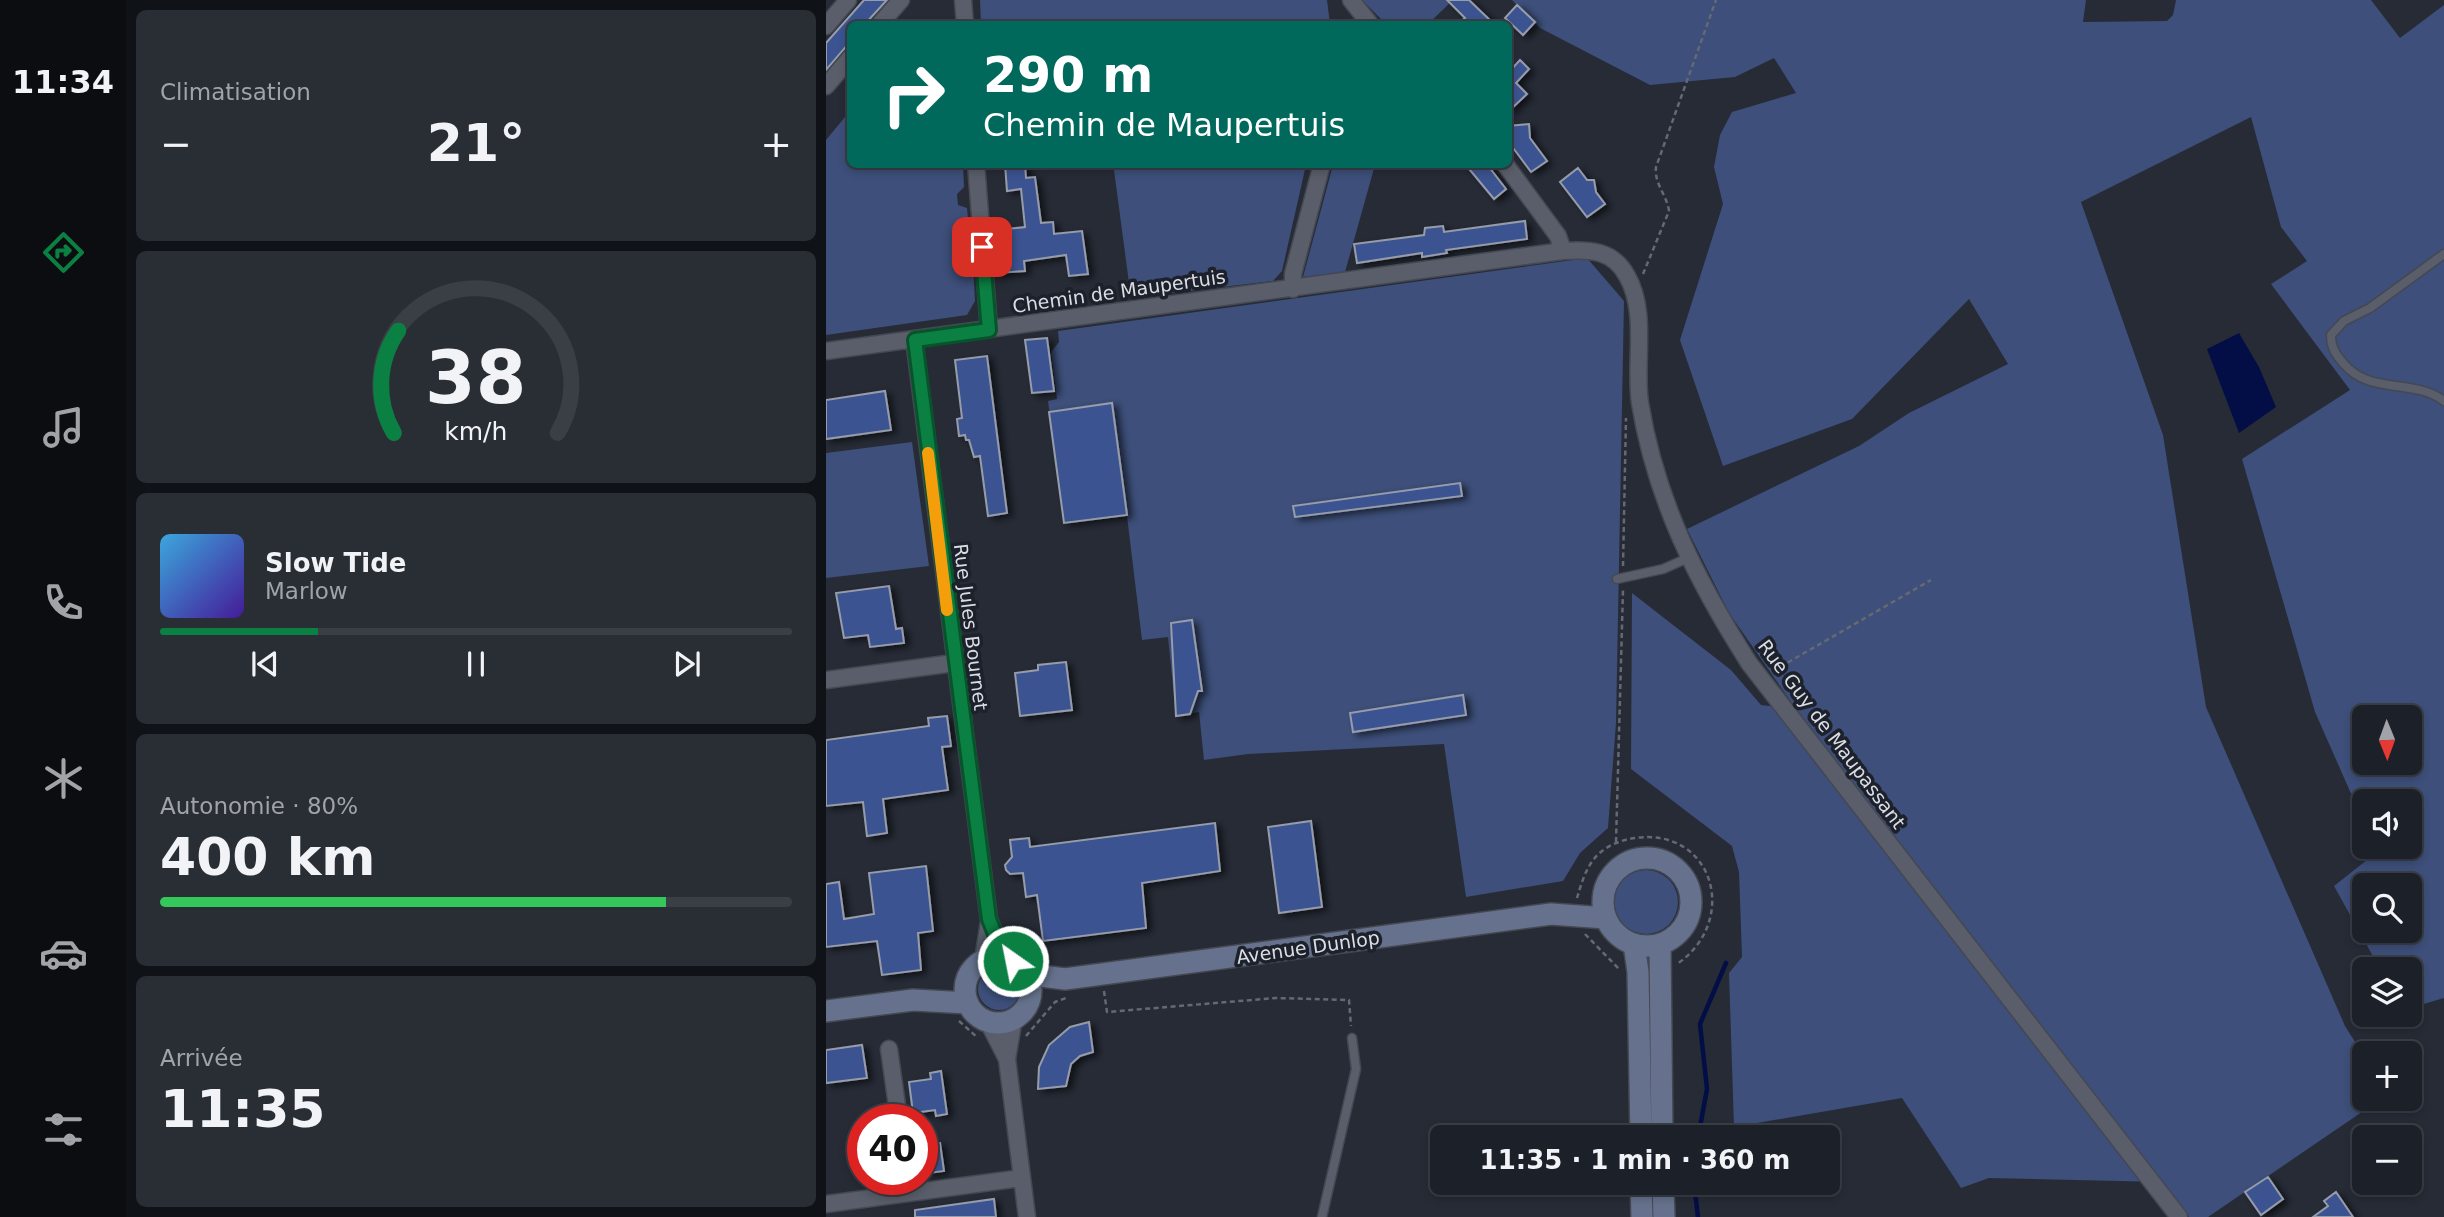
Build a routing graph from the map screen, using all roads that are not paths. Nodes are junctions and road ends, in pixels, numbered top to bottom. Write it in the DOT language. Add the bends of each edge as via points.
graph roads {
  1 [pos="848,0"];
  2 [pos="901,0"];
  3 [pos="963,0"];
  4 [pos="1351,0"];
  5 [pos="883,21"];
  6 [pos="965,21"];
  7 [pos="1364,21"];
  8 [pos="826,26"];
  9 [pos="847,62"];
  10 [pos="826,86"];
  11 [pos="976,168"];
  12 [pos="1321,168"];
  13 [pos="1507,168"];
  14 [pos="1563,251"];
  15 [pos="2444,254"];
  16 [pos="1293,289"];
  17 [pos="989,330"];
  18 [pos="915,340"];
  19 [pos="826,351"];
  20 [pos="2444,401"];
  21 [pos="1688,558"];
  22 [pos="1617,579"];
  23 [pos="954,663"];
  24 [pos="826,680"];
  25 [pos="1604,892"];
  26 [pos="1576,910"];
  27 [pos="1606,918"];
  28 [pos="1634,944"];
  29 [pos="1660,944"];
  30 [pos="994,959"];
  31 [pos="1026,974"];
  32 [pos="1071,988"];
  33 [pos="1029,999"];
  34 [pos="962,1000"];
  35 [pos="826,1011"];
  36 [pos="1014,1018"];
  37 [pos="987,1020"];
  38 [pos="1352,1038"];
  39 [pos="1004,1041"];
  40 [pos="889,1049"];
  41 [pos="897,1104"];
  42 [pos="1640,1125"];
  43 [pos="1662,1125"];
  44 [pos="1022,1178"];
  45 [pos="938,1184"];
  46 [pos="867,1195"];
  47 [pos="1641,1195"];
  48 [pos="1663,1195"];
  49 [pos="826,1204"];
  50 [pos="1027,1217"];
  51 [pos="1322,1217"];
  52 [pos="1642,1217"];
  53 [pos="1664,1217"];
  54 [pos="2179,1217"];
  1 -- 8 [label="street"];
  2 -- 5 [label="street"];
  3 -- 6 [label="street"];
  4 -- 7 [label="street"];
  9 -- 10 [label="street"];
  11 -- 17 [label="street"];
  12 -- 16 [label="street"];
  13 -- 14 [label="street" via="1558,236"];
  14 -- 16 [label="street, Chemin de Maupertuis"];
  14 -- 21 [label="street, Rue Guy de Maupassant" via="1602,252 1628,277 1634,294 1640,401 1650,450"];
  15 -- 20 [label="lane" via="2370,309 2344,321 2331,343 2335,354 2365,381 2423,391"];
  16 -- 17 [label="street, Chemin de Maupertuis"];
  17 -- 18 [label="street, Chemin de Maupertuis"];
  18 -- 19 [label="street, Chemin de Maupertuis"];
  18 -- 23 [label="street, Rue Jules Bournet"];
  21 -- 22 [label="lane"];
  21 -- 54 [label="street, Rue Guy de Maupassant" via="1705,594 1760,678"];
  23 -- 24 [label="street"];
  23 -- 30 [label="street, Rue Jules Bournet"];
  25 -- 26 [label="street, Avenue Dunlop"];
  25 -- 27 [label="street"];
  25 -- 29 [label="street" via="1620,867 1634,860 1656,859 1676,869 1686,881 1690,911 1674,936"];
  26 -- 27 [label="street, Avenue Dunlop"];
  26 -- 32 [label="street, Avenue Dunlop" via="1102,974"];
  27 -- 28 [label="street" via="1612,929"];
  28 -- 29 [label="street"];
  28 -- 42 [label="street" via="1630,972"];
  29 -- 43 [label="street"];
  30 -- 31 [label="street" via="1021,966"];
  30 -- 34 [label="street" via="975,965"];
  31 -- 32 [label="street, Avenue Dunlop"];
  31 -- 33 [label="street"];
  32 -- 33 [label="street, Avenue Dunlop"];
  33 -- 36 [label="street"];
  34 -- 35 [label="street" via="913,1000"];
  34 -- 37 [label="street"];
  36 -- 37 [label="street"];
  36 -- 39 [label="street"];
  37 -- 39 [label="street"];
  38 -- 51 [label="lane" via="1356,1069"];
  39 -- 44 [label="street"];
  40 -- 41 [label="street"];
  44 -- 45 [label="street"];
  44 -- 50 [label="street"];
  46 -- 49 [label="street"];
  47 -- 52 [label="street"];
  48 -- 53 [label="street"];
}
